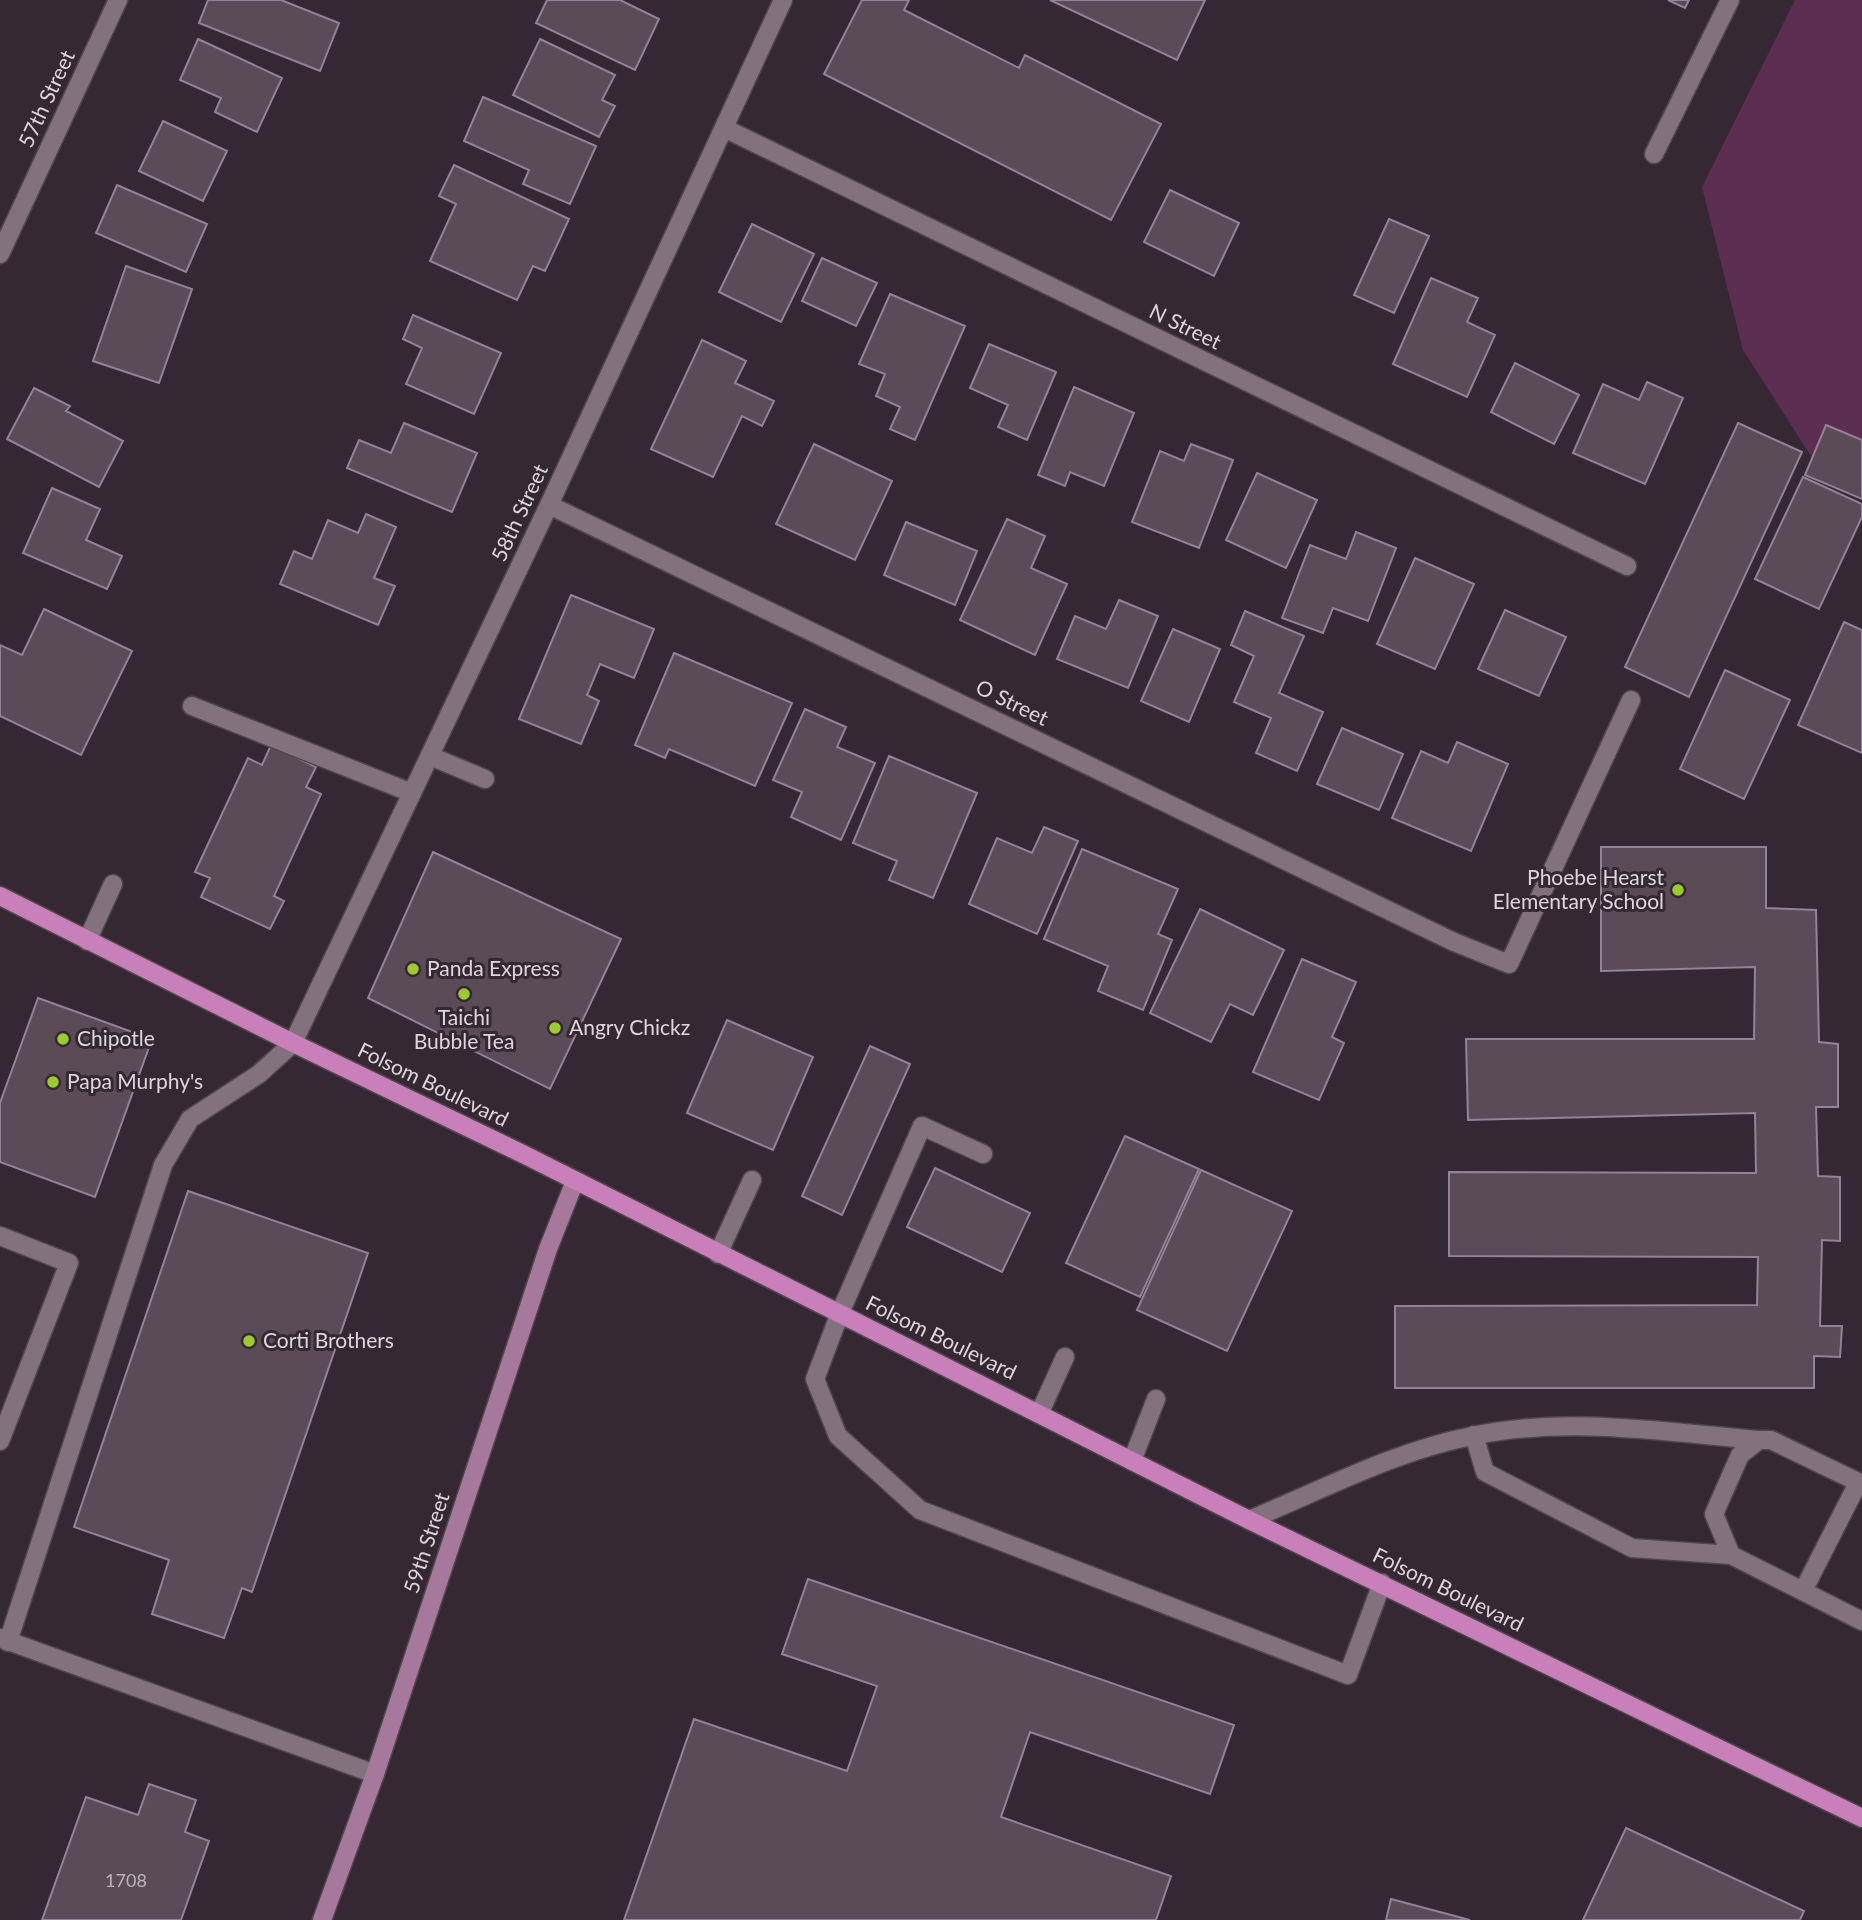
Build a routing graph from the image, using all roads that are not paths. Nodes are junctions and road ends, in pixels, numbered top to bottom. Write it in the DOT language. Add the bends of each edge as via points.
graph roads {
  1 [pos="118,0"];
  2 [pos="783,0"];
  3 [pos="1730,0"];
  4 [pos="724,128"];
  5 [pos="1654,154"];
  6 [pos="0,254"];
  7 [pos="550,505"];
  8 [pos="1627,566"];
  9 [pos="1631,700"];
  10 [pos="192,706"];
  11 [pos="430,757"];
  12 [pos="485,779"];
  13 [pos="412,793"];
  14 [pos="113,884"];
  15 [pos="0,896"];
  16 [pos="87,941"];
  17 [pos="293,1043"];
  18 [pos="983,1154"];
  19 [pos="752,1180"];
  20 [pos="575,1181"];
  21 [pos="0,1236"];
  22 [pos="718,1254"];
  23 [pos="840,1313"];
  24 [pos="1065,1357"];
  25 [pos="1156,1399"];
  26 [pos="1040,1412"];
  27 [pos="1474,1435"];
  28 [pos="1759,1440"];
  29 [pos="0,1441"];
  30 [pos="1132,1461"];
  31 [pos="1860,1483"];
  32 [pos="1249,1520"];
  33 [pos="1731,1555"];
  34 [pos="1382,1583"];
  35 [pos="1803,1591"];
  36 [pos="1862,1621"];
  37 [pos="4,1640"];
  38 [pos="375,1774"];
  39 [pos="1862,1818"];
  40 [pos="322,1920"];
  1 -- 6 [label="street, 57th Street"];
  2 -- 4 [label="street, 58th Street"];
  3 -- 5 [label="street"];
  4 -- 7 [label="street, 58th Street"];
  4 -- 8 [label="street, N Street"];
  7 -- 9 [label="street, O Street" via="1454,942 1509,964"];
  7 -- 11 [label="street, 58th Street"];
  10 -- 13 [label="street"];
  11 -- 12 [label="street"];
  11 -- 13 [label="street, 58th Street"];
  13 -- 17 [label="street, 58th Street"];
  14 -- 16 [label="street"];
  15 -- 16 [label="main road, Folsom Boulevard"];
  16 -- 17 [label="main road, Folsom Boulevard"];
  17 -- 20 [label="main road, Folsom Boulevard"];
  17 -- 37 [label="street" via="259,1074 190,1119 163,1165"];
  18 -- 23 [label="street" via="922,1126"];
  19 -- 22 [label="street"];
  20 -- 22 [label="main road, Folsom Boulevard"];
  20 -- 38 [label="street, 59th Street" via="548,1249"];
  21 -- 29 [label="street" via="69,1263"];
  22 -- 23 [label="main road, Folsom Boulevard"];
  23 -- 26 [label="main road, Folsom Boulevard"];
  23 -- 34 [label="street" via="816,1379 838,1436 920,1510 1348,1675"];
  24 -- 26 [label="street"];
  25 -- 30 [label="street"];
  26 -- 30 [label="main road, Folsom Boulevard"];
  27 -- 28 [label="street" via="1553,1426 1617,1427"];
  27 -- 32 [label="street" via="1422,1449"];
  27 -- 33 [label="street" via="1485,1472 1632,1548"];
  28 -- 31 [label="street" via="1771,1440"];
  28 -- 33 [label="street" via="1740,1455 1714,1514"];
  30 -- 32 [label="main road, Folsom Boulevard"];
  31 -- 35 [label="street"];
  32 -- 34 [label="main road, Folsom Boulevard"];
  33 -- 35 [label="street"];
  34 -- 39 [label="main road, Folsom Boulevard"];
  35 -- 36 [label="street"];
  37 -- 38 [label="street"];
  38 -- 40 [label="street, 59th Street"];
}
